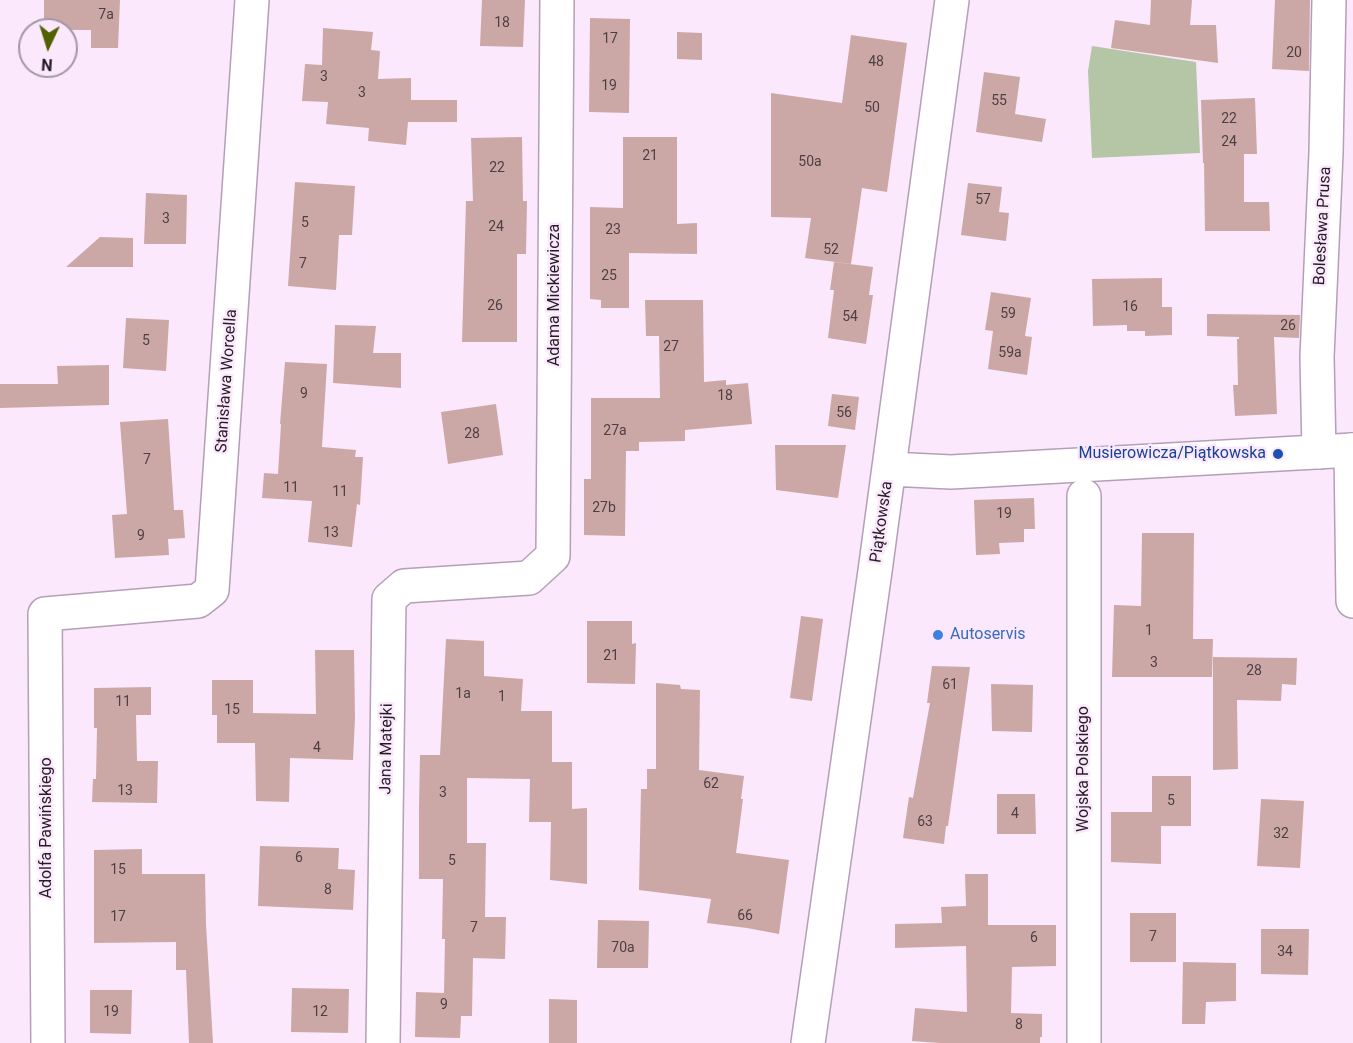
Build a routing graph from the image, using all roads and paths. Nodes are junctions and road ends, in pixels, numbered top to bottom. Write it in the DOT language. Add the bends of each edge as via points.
graph roads {
  1 [pos="252,0"];
  2 [pos="557,0"];
  3 [pos="952,0"];
  4 [pos="1329,0"];
  5 [pos="1352,450"];
  6 [pos="1319,452"];
  7 [pos="889,469"];
  8 [pos="1084,496"];
  9 [pos="529,578"];
  10 [pos="1353,600"];
  11 [pos="45,614"];
  12 [pos="48,1043"];
  13 [pos="383,1043"];
  14 [pos="808,1043"];
  15 [pos="1084,1043"];
  1 -- 11 [label="street, Stanisława Worcella" via="212,590 198,601"];
  2 -- 9 [label="street, Adama Mickiewicza" via="553,556"];
  3 -- 7 [label="street, Piątkowska"];
  4 -- 6 [label="street, Bolesława Prusa" via="1317,357"];
  5 -- 6 [label="street"];
  5 -- 10 [label="street"];
  6 -- 7 [label="street" via="951,472"];
  7 -- 14 [label="street, Piątkowska"];
  8 -- 15 [label="street, Wojska Polskiego"];
  9 -- 13 [label="street, Jana Matejki" via="404,586 389,599"];
  11 -- 12 [label="street, Adolfa Pawińskiego"];
}
